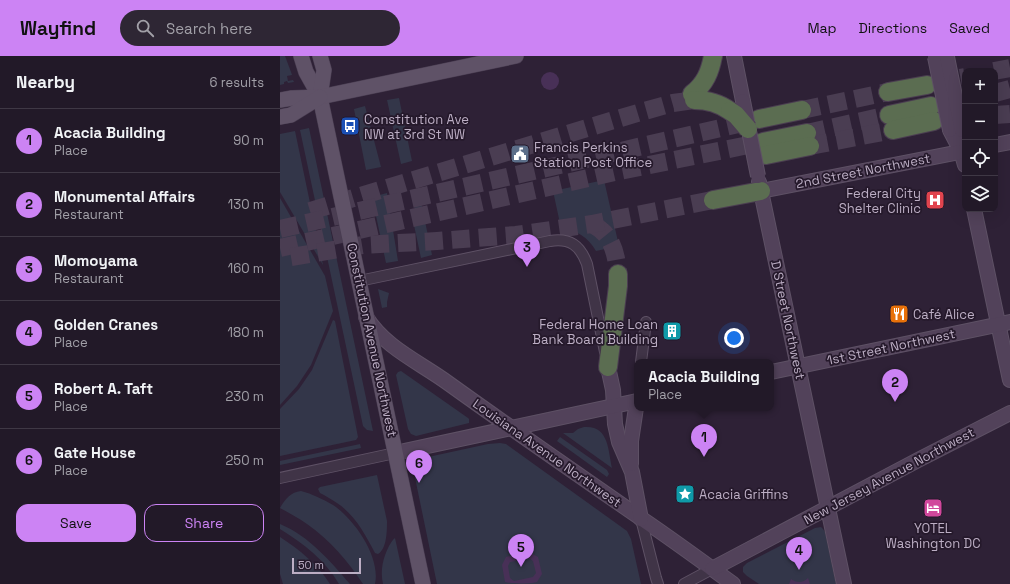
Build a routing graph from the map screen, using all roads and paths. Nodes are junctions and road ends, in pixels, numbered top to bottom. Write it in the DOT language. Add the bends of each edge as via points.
graph roads {
  1 [pos="301,56"];
  2 [pos="320,56"];
  3 [pos="516,56"];
  4 [pos="713,56"];
  5 [pos="734,56"];
  6 [pos="941,56"];
  7 [pos="927,85"];
  8 [pos="888,92"];
  9 [pos="320,97"];
  10 [pos="280,100"];
  11 [pos="737,106"];
  12 [pos="802,110"];
  13 [pos="932,114"];
  14 [pos="280,117"];
  15 [pos="891,122"];
  16 [pos="754,124"];
  17 [pos="808,139"];
  18 [pos="1010,142"];
  19 [pos="998,144"];
  20 [pos="765,148"];
  21 [pos="962,150"];
  22 [pos="962,156"];
  23 [pos="759,184"];
  24 [pos="713,200"];
  25 [pos="975,212"];
  26 [pos="618,274"];
  27 [pos="359,281"];
  28 [pos="366,317"];
  29 [pos="646,322"];
  30 [pos="1004,323"];
  31 [pos="641,359"];
  32 [pos="798,366"];
  33 [pos="608,367"];
  34 [pos="774,371"];
  35 [pos="1010,380"];
  36 [pos="634,402"];
  37 [pos="614,406"];
  38 [pos="636,411"];
  39 [pos="1010,413"];
  40 [pos="511,428"];
  41 [pos="395,453"];
  42 [pos="632,472"];
  43 [pos="280,478"];
  44 [pos="828,508"];
  45 [pos="641,518"];
  46 [pos="712,569"];
  47 [pos="423,584"];
  48 [pos="658,584"];
  49 [pos="684,584"];
  50 [pos="733,584"];
  51 [pos="844,584"];
  1 -- 9 [label="main road, Constitution Avenue Northwest" via="306,72"];
  2 -- 9 [label="main road, Constitution Avenue Northwest" via="324,70"];
  3 -- 9 [label="main road"];
  4 -- 11 [label="highway" via="710,70 693,97 724,107"];
  5 -- 11 [label="street"];
  6 -- 21 [label="street, bridge"];
  7 -- 8 [label="highway"];
  9 -- 10 [label="main road"];
  9 -- 14 [label="main road" via="291,115"];
  9 -- 27 [label="main road, Constitution Avenue Northwest"];
  11 -- 16 [label="highway, bridge" via="742,121"];
  12 -- 16 [label="highway"];
  13 -- 15 [label="highway"];
  16 -- 23 [label="street, D Street Northwest, bridge"];
  17 -- 20 [label="highway"];
  18 -- 19 [label="street"];
  22 -- 23 [label="street, 2nd Street Northwest"];
  23 -- 24 [label="highway"];
  23 -- 32 [label="street, D Street Northwest"];
  25 -- 30 [label="street"];
  26 -- 33 [label="highway"];
  27 -- 28 [label="main road, Constitution Avenue Northwest"];
  27 -- 33 [label="street" via="550,241 568,241 577,246 587,264"];
  28 -- 40 [label="street, Louisiana Avenue Northwest" via="386,340"];
  28 -- 41 [label="main road, Constitution Avenue Northwest"];
  29 -- 31 [label="street"];
  30 -- 32 [label="street, 1st Street Northwest"];
  30 -- 35 [label="street"];
  32 -- 34 [label="street, 1st Street Northwest"];
  32 -- 44 [label="street, D Street Northwest"];
  33 -- 37 [label="street"];
  36 -- 37 [label="street"];
  37 -- 40 [label="street"];
  37 -- 42 [label="street" via="619,442"];
  38 -- 42 [label="street" via="631,441"];
  39 -- 44 [label="street, New Jersey Avenue Northwest"];
  40 -- 41 [label="street"];
  40 -- 45 [label="street, Louisiana Avenue Northwest"];
  41 -- 43 [label="street"];
  41 -- 47 [label="main road, Constitution Avenue Northwest"];
  42 -- 45 [label="street"];
  44 -- 46 [label="street, New Jersey Avenue Northwest"];
  44 -- 51 [label="street, D Street Northwest"];
  45 -- 46 [label="street, Louisiana Avenue Northwest"];
  45 -- 48 [label="street"];
  46 -- 49 [label="street, New Jersey Avenue Northwest"];
  46 -- 50 [label="street, Louisiana Avenue Northwest"];
}
